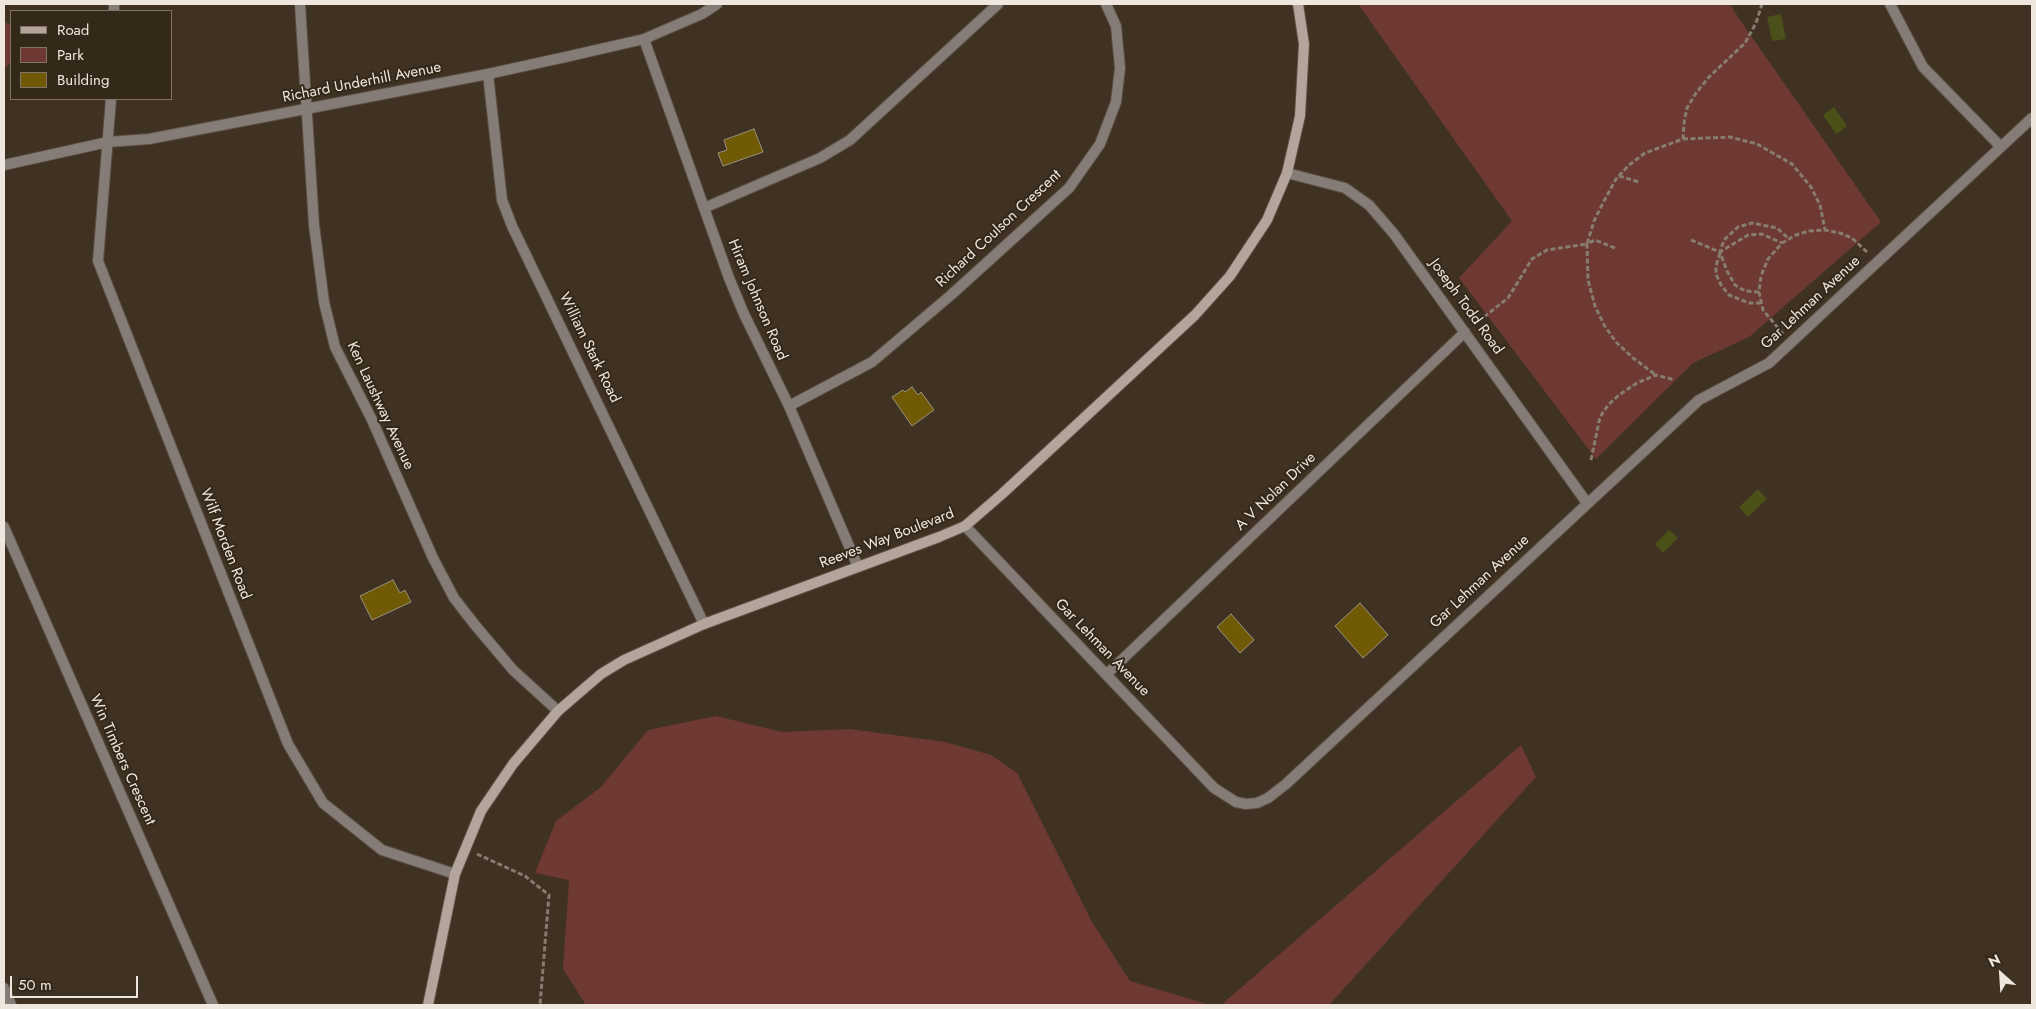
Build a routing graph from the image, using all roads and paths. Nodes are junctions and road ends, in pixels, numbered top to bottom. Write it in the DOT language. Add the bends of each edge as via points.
graph roads {
  1 [pos="300,4"];
  2 [pos="717,4"];
  3 [pos="998,4"];
  4 [pos="1106,4"];
  5 [pos="1298,4"];
  6 [pos="1762,4"];
  7 [pos="1890,4"];
  8 [pos="644,39"];
  9 [pos="488,74"];
  10 [pos="111,100"];
  11 [pos="307,109"];
  12 [pos="2032,118"];
  13 [pos="1683,140"];
  14 [pos="108,142"];
  15 [pos="2001,146"];
  16 [pos="4,165"];
  17 [pos="1287,172"];
  18 [pos="1619,176"];
  19 [pos="1639,182"];
  20 [pos="704,208"];
  21 [pos="1825,230"];
  22 [pos="1789,239"];
  23 [pos="1691,240"];
  24 [pos="1782,243"];
  25 [pos="1587,244"];
  26 [pos="1615,248"];
  27 [pos="1720,252"];
  28 [pos="1878,262"];
  29 [pos="1759,292"];
  30 [pos="1762,303"];
  31 [pos="1484,317"];
  32 [pos="1465,332"];
  33 [pos="1792,342"];
  34 [pos="1656,375"];
  35 [pos="1676,380"];
  36 [pos="789,406"];
  37 [pos="1591,460"];
  38 [pos="1587,503"];
  39 [pos="965,526"];
  40 [pos="4,527"];
  41 [pos="858,568"];
  42 [pos="704,624"];
  43 [pos="1107,674"];
  44 [pos="558,711"];
  45 [pos="466,849"];
  46 [pos="455,874"];
  47 [pos="4,988"];
  48 [pos="542,999"];
  49 [pos="11,1005"];
  50 [pos="213,1005"];
  51 [pos="428,1005"];
  52 [pos="540,1005"];
  53 [pos="544,1005"];
  1 -- 11 [label="street, Ken Laushway Avenue"];
  2 -- 8 [label="street, Richard Underhill Avenue" via="702,14"];
  3 -- 20 [label="street" via="850,140 820,158"];
  4 -- 36 [label="street, Richard Coulson Crescent" via="1116,26 1120,68 1116,102 1100,144 1069,188 951,296 872,362"];
  5 -- 17 [label="street, Reeves Way Boulevard" via="1304,44 1300,116"];
  6 -- 13 [label="path" via="1745,43 1696,93 1688,108"];
  7 -- 15 [label="street" via="1923,67"];
  8 -- 9 [label="street, Richard Underhill Avenue"];
  8 -- 20 [label="street, Hiram Johnson Road"];
  9 -- 11 [label="street, Richard Underhill Avenue"];
  9 -- 42 [label="street, William Stark Road" via="502,200 512,226"];
  10 -- 14 [label="street, Wilf Morden Road"];
  11 -- 14 [label="street, Richard Underhill Avenue" via="149,139"];
  11 -- 44 [label="street, Ken Laushway Avenue" via="314,225 324,302 335,347 454,598 512,670"];
  12 -- 15 [label="street, Gar Lehman Avenue"];
  13 -- 18 [label="path" via="1645,153"];
  13 -- 21 [label="path" via="1730,137 1757,144 1792,164 1811,186 1820,205"];
  14 -- 16 [label="street, Richard Underhill Avenue"];
  14 -- 46 [label="street, Wilf Morden Road" via="98,261 288,744 324,803 382,850"];
  15 -- 28 [label="street, Gar Lehman Avenue"];
  17 -- 32 [label="street, Joseph Todd Road" via="1345,188 1369,205"];
  17 -- 39 [label="street, Reeves Way Boulevard" via="1262,228 1230,276 1195,315"];
  18 -- 19 [label="path"];
  18 -- 25 [label="path" via="1594,221"];
  20 -- 36 [label="street, Hiram Johnson Road" via="744,314"];
  21 -- 22 [label="path" via="1808,231"];
  21 -- 28 [label="path" via="1852,238"];
  22 -- 24 [label="path"];
  22 -- 27 [label="path" via="1777,228 1752,223 1738,227 1724,240"];
  23 -- 27 [label="path"];
  24 -- 27 [label="path" via="1762,234 1748,235"];
  24 -- 29 [label="path" via="1768,259"];
  25 -- 26 [label="path" via="1595,240"];
  25 -- 31 [label="path" via="1546,250 1532,259 1508,298"];
  25 -- 34 [label="path" via="1588,280 1604,325 1616,342"];
  27 -- 29 [label="path" via="1735,285 1745,291"];
  27 -- 30 [label="path" via="1716,274 1729,295 1749,303"];
  28 -- 33 [label="street, Gar Lehman Avenue"];
  29 -- 30 [label="path"];
  30 -- 33 [label="path" via="1763,310 1775,326"];
  32 -- 38 [label="street, Joseph Todd Road"];
  32 -- 43 [label="street, A V Nolan Drive"];
  33 -- 38 [label="street, Gar Lehman Avenue" via="1769,363 1699,400"];
  34 -- 35 [label="path"];
  34 -- 37 [label="path" via="1637,383 1608,405 1600,417"];
  36 -- 41 [label="street, Hiram Johnson Road"];
  38 -- 43 [label="street, Gar Lehman Avenue" via="1286,784 1257,803 1236,802 1214,788"];
  39 -- 41 [label="street, Reeves Way Boulevard"];
  39 -- 43 [label="street, Gar Lehman Avenue"];
  40 -- 50 [label="street, Win Timbers Crescent"];
  41 -- 42 [label="street, Reeves Way Boulevard"];
  42 -- 44 [label="street, Reeves Way Boulevard" via="624,660 601,674"];
  44 -- 45 [label="street, Reeves Way Boulevard" via="513,764 481,811"];
  45 -- 46 [label="street, Reeves Way Boulevard"];
  45 -- 48 [label="path" via="525,876 549,895"];
  46 -- 51 [label="street, Reeves Way Boulevard"];
  47 -- 49 [label="street"];
  48 -- 52 [label="path"];
  48 -- 53 [label="path"];
}
